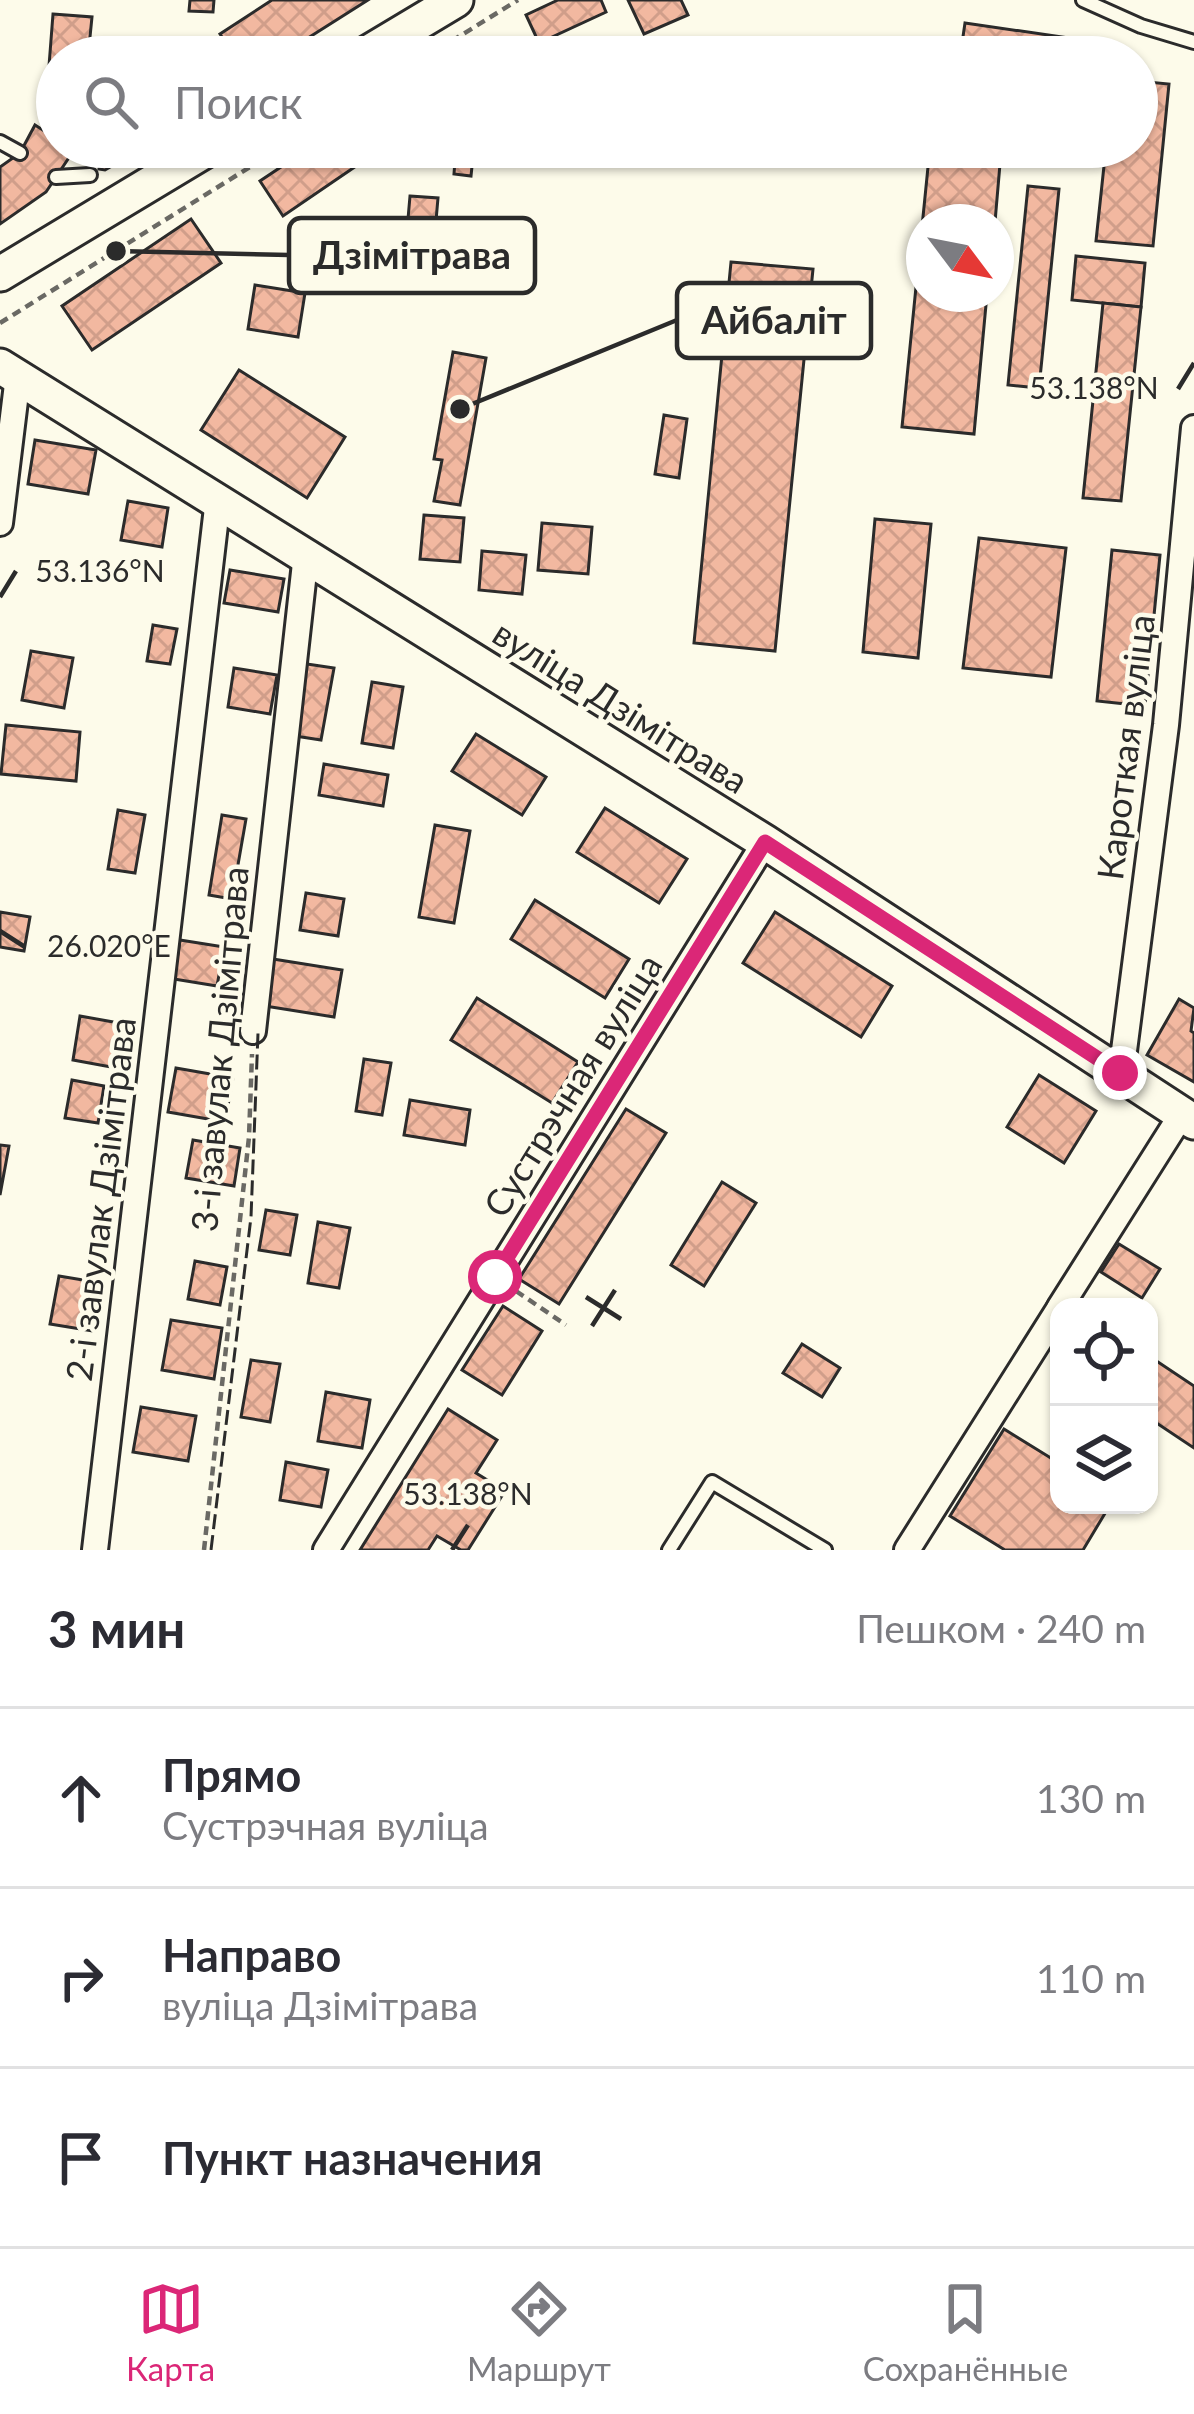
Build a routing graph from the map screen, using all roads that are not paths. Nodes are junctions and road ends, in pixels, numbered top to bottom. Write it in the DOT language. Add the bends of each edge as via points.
graph roads {
  1 [pos="456,0"];
  2 [pos="1083,0"];
  3 [pos="396,36"];
  4 [pos="1194,42"];
  5 [pos="0,142"];
  6 [pos="20,153"];
  7 [pos="176,168"];
  8 [pos="90,175"];
  9 [pos="56,177"];
  10 [pos="0,274"];
  11 [pos="9,371"];
  12 [pos="1194,428"];
  13 [pos="218,499"];
  14 [pos="0,524"];
  15 [pos="306,554"];
  16 [pos="765,842"];
  17 [pos="254,1031"];
  18 [pos="1120,1073"];
  19 [pos="1188,1118"];
  20 [pos="1067,1298"];
  21 [pos="1050,1324"];
  22 [pos="95,1550"];
  23 [pos="326,1550"];
  24 [pos="669,1550"];
  25 [pos="825,1550"];
  26 [pos="907,1550"];
  1 -- 3 [label="street"];
  2 -- 4 [label="lane"];
  5 -- 6 [label="lane"];
  7 -- 10 [label="street"];
  8 -- 9 [label="lane"];
  11 -- 13 [label="street, вуліца Дзімітрава"];
  11 -- 14 [label="street"];
  12 -- 18 [label="street, Кароткая вуліца" via="1166,725"];
  13 -- 15 [label="street, вуліца Дзімітрава"];
  13 -- 22 [label="street, 2-і завулак Дзімітрава"];
  15 -- 16 [label="street, вуліца Дзімітрава"];
  15 -- 17 [label="street, 3-і завулак Дзімітрава"];
  16 -- 18 [label="street, вуліца Дзімітрава"];
  16 -- 23 [label="street, Сустрэчная вуліца"];
  18 -- 19 [label="street, вуліца Дзімітрава"];
  19 -- 20 [label="street"];
  21 -- 26 [label="street"];
  24 -- 25 [label="lane" via="712,1482"];
}
